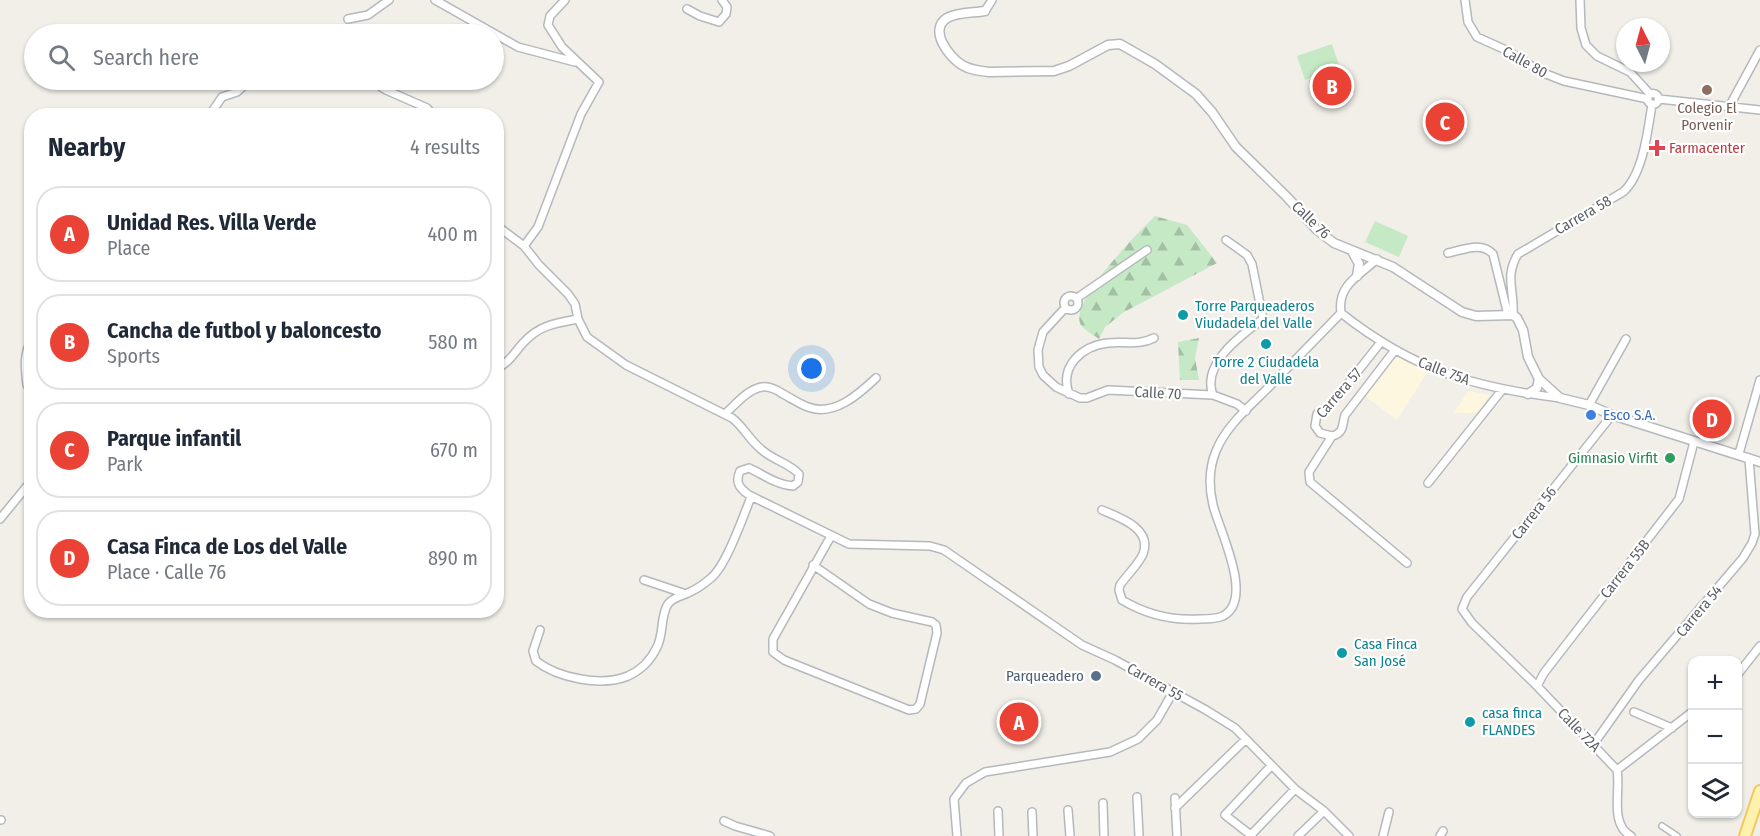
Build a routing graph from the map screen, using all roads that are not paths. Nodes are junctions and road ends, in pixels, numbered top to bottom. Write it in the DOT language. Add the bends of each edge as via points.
graph roads {
  1 [pos="389,0"];
  2 [pos="435,0"];
  3 [pos="565,0"];
  4 [pos="722,0"];
  5 [pos="992,0"];
  6 [pos="1465,0"];
  7 [pos="1580,0"];
  8 [pos="687,9"];
  9 [pos="985,11"];
  10 [pos="348,19"];
  11 [pos="477,24"];
  12 [pos="504,39"];
  13 [pos="1760,50"];
  14 [pos="577,63"];
  15 [pos="239,90"];
  16 [pos="386,90"];
  17 [pos="1650,99"];
  18 [pos="1729,107"];
  19 [pos="214,108"];
  20 [pos="427,108"];
  21 [pos="1760,110"];
  22 [pos="504,231"];
  23 [pos="1226,240"];
  24 [pos="524,246"];
  25 [pos="1147,250"];
  26 [pos="1352,251"];
  27 [pos="1448,253"];
  28 [pos="1377,259"];
  29 [pos="1355,279"];
  30 [pos="1341,313"];
  31 [pos="1511,315"];
  32 [pos="578,319"];
  33 [pos="1155,338"];
  34 [pos="1626,339"];
  35 [pos="1381,342"];
  36 [pos="1395,350"];
  37 [pos="504,365"];
  38 [pos="876,378"];
  39 [pos="1539,379"];
  40 [pos="1760,380"];
  41 [pos="1502,390"];
  42 [pos="1069,394"];
  43 [pos="1528,394"];
  44 [pos="1213,395"];
  45 [pos="1560,398"];
  46 [pos="1589,405"];
  47 [pos="1246,411"];
  48 [pos="725,414"];
  49 [pos="1612,415"];
  50 [pos="1332,436"];
  51 [pos="1694,442"];
  52 [pos="1737,454"];
  53 [pos="1749,459"];
  54 [pos="1760,462"];
  55 [pos="1428,483"];
  56 [pos="24,490"];
  57 [pos="751,497"];
  58 [pos="1102,510"];
  59 [pos="0,519"];
  60 [pos="831,536"];
  61 [pos="1407,563"];
  62 [pos="813,565"];
  63 [pos="644,580"];
  64 [pos="686,594"];
  65 [pos="1465,614"];
  66 [pos="540,630"];
  67 [pos="1760,646"];
  68 [pos="1742,668"];
  69 [pos="1537,686"];
  70 [pos="1173,692"];
  71 [pos="1634,712"];
  72 [pos="1688,715"];
  73 [pos="1672,728"];
  74 [pos="1245,740"];
  75 [pos="1593,745"];
  76 [pos="1271,766"];
  77 [pos="1617,770"];
  78 [pos="1295,789"];
  79 [pos="1760,791"];
  80 [pos="1137,796"];
  81 [pos="1175,798"];
  82 [pos="1103,803"];
  83 [pos="1176,808"];
  84 [pos="1068,810"];
  85 [pos="1324,811"];
  86 [pos="998,812"];
  87 [pos="1032,812"];
  88 [pos="1389,812"];
  89 [pos="724,821"];
  90 [pos="1662,826"];
  91 [pos="1627,835"];
  92 [pos="770,836"];
  93 [pos="957,836"];
  94 [pos="999,836"];
  95 [pos="1033,836"];
  96 [pos="1070,836"];
  97 [pos="1104,836"];
  98 [pos="1138,836"];
  99 [pos="1177,836"];
  100 [pos="1251,836"];
  101 [pos="1298,836"];
  102 [pos="1349,836"];
  103 [pos="1383,836"];
  104 [pos="1677,836"];
  105 [pos="1744,836"];
  1 -- 10 [label="street" via="368,15"];
  2 -- 11 [label="street"];
  3 -- 14 [label="street" via="550,16 548,25"];
  4 -- 8 [label="street" via="726,14 719,22"];
  5 -- 9 [label="street, Calle 76"];
  6 -- 17 [label="street, Calle 80" via="1468,22 1477,37 1541,72 1564,81"];
  7 -- 17 [label="street" via="1586,45 1597,56 1630,72"];
  9 -- 26 [label="street, Calle 76" via="952,16 941,26 941,40 960,64 989,72 1054,71 1108,45 1120,44 1196,93 1236,147 1317,230"];
  12 -- 14 [label="street" via="518,47"];
  13 -- 18 [label="street"];
  14 -- 24 [label="street" via="599,82 581,114 538,227"];
  15 -- 19 [label="street" via="222,97"];
  16 -- 20 [label="street"];
  17 -- 18 [label="street" via="1655,93 1659,99"];
  17 -- 31 [label="street, Carrera 58" via="1639,168 1632,183 1518,254 1510,272 1514,305"];
  18 -- 21 [label="street"];
  22 -- 24 [label="street"];
  23 -- 44 [label="street" via="1247,255 1252,264 1263,318 1215,366 1210,387"];
  24 -- 32 [label="street" via="576,304"];
  25 -- 42 [label="street" via="1077,298 1076,309 1065,308 1043,332 1038,358 1043,375"];
  26 -- 28 [label="street, Calle 76"];
  26 -- 29 [label="street" via="1359,264"];
  27 -- 31 [label="street" via="1481,246 1490,250"];
  28 -- 29 [label="street"];
  28 -- 31 [label="street, Calle 76" via="1462,312 1476,316"];
  29 -- 30 [label="street" via="1341,295"];
  30 -- 35 [label="street, Calle 75A"];
  30 -- 47 [label="street"];
  31 -- 39 [label="street" via="1523,330 1528,357"];
  32 -- 37 [label="street" via="546,325 536,331"];
  32 -- 48 [label="street" via="587,337 626,365"];
  33 -- 42 [label="street" via="1140,344 1109,343 1088,349 1069,367"];
  34 -- 46 [label="street"];
  35 -- 36 [label="street, Calle 75A"];
  35 -- 50 [label="street, Carrera 57" via="1331,405 1316,417 1317,430"];
  36 -- 41 [label="street, Calle 75A" via="1441,372"];
  36 -- 50 [label="street, Carrera 57" via="1345,414 1340,432"];
  38 -- 48 [label="street" via="858,395 824,409 808,407 778,391 760,387"];
  39 -- 43 [label="street" via="1537,388"];
  39 -- 45 [label="street"];
  40 -- 52 [label="street"];
  41 -- 43 [label="street, Calle 75A"];
  41 -- 55 [label="street"];
  42 -- 44 [label="street, Calle 70" via="1087,398 1108,390"];
  43 -- 45 [label="street, Calle 75A"];
  44 -- 47 [label="street, Calle 70"];
  45 -- 46 [label="street"];
  46 -- 49 [label="street"];
  47 -- 58 [label="street" via="1219,444 1211,476 1213,505 1235,575 1233,603 1224,615 1211,619 1167,618 1122,600 1120,585 1142,556 1143,539 1132,524"];
  48 -- 57 [label="street" via="740,424 760,449 799,474 794,486 746,468 737,480 740,489"];
  49 -- 51 [label="street"];
  49 -- 65 [label="street, Carrera 56" via="1467,597 1462,609"];
  50 -- 61 [label="street" via="1309,472 1310,482"];
  51 -- 52 [label="street"];
  51 -- 69 [label="street, Carrera 55B" via="1679,499"];
  52 -- 53 [label="street"];
  53 -- 54 [label="street"];
  53 -- 75 [label="street, Carrera 54" via="1755,534 1752,543 1639,681"];
  56 -- 59 [label="street"];
  57 -- 60 [label="street"];
  57 -- 64 [label="street" via="719,570"];
  60 -- 62 [label="street"];
  60 -- 70 [label="street, Carrera 55" via="849,544 930,546 944,550 1082,645"];
  62 -- 62 [label="street" via="869,604 936,625 921,704 916,709 909,710 804,669 773,652 773,639"];
  63 -- 64 [label="street"];
  64 -- 66 [label="street" via="666,606 658,646 651,658 628,676 597,680 542,665 533,651"];
  65 -- 69 [label="street, Calle 72A"];
  67 -- 68 [label="street"];
  69 -- 75 [label="street, Calle 72A"];
  70 -- 74 [label="street, Carrera 55" via="1235,728"];
  70 -- 93 [label="street" via="1157,720 1138,739 1110,753 985,772 966,783 954,799"];
  71 -- 73 [label="street"];
  72 -- 73 [label="street"];
  73 -- 77 [label="street"];
  74 -- 76 [label="street, Carrera 55"];
  74 -- 83 [label="street"];
  75 -- 77 [label="street, Calle 72A"];
  76 -- 78 [label="street, Carrera 55"];
  76 -- 100 [label="street" via="1225,815"];
  77 -- 91 [label="street" via="1619,820"];
  78 -- 85 [label="street, Carrera 55"];
  78 -- 100 [label="street"];
  79 -- 105 [label="main road"];
  80 -- 98 [label="street"];
  81 -- 83 [label="street"];
  82 -- 97 [label="street"];
  83 -- 99 [label="street"];
  84 -- 96 [label="street"];
  85 -- 101 [label="street"];
  85 -- 102 [label="street, Carrera 55"];
  86 -- 94 [label="street"];
  87 -- 95 [label="street"];
  88 -- 103 [label="street"];
  89 -- 92 [label="street"];
  90 -- 104 [label="street"];
}
